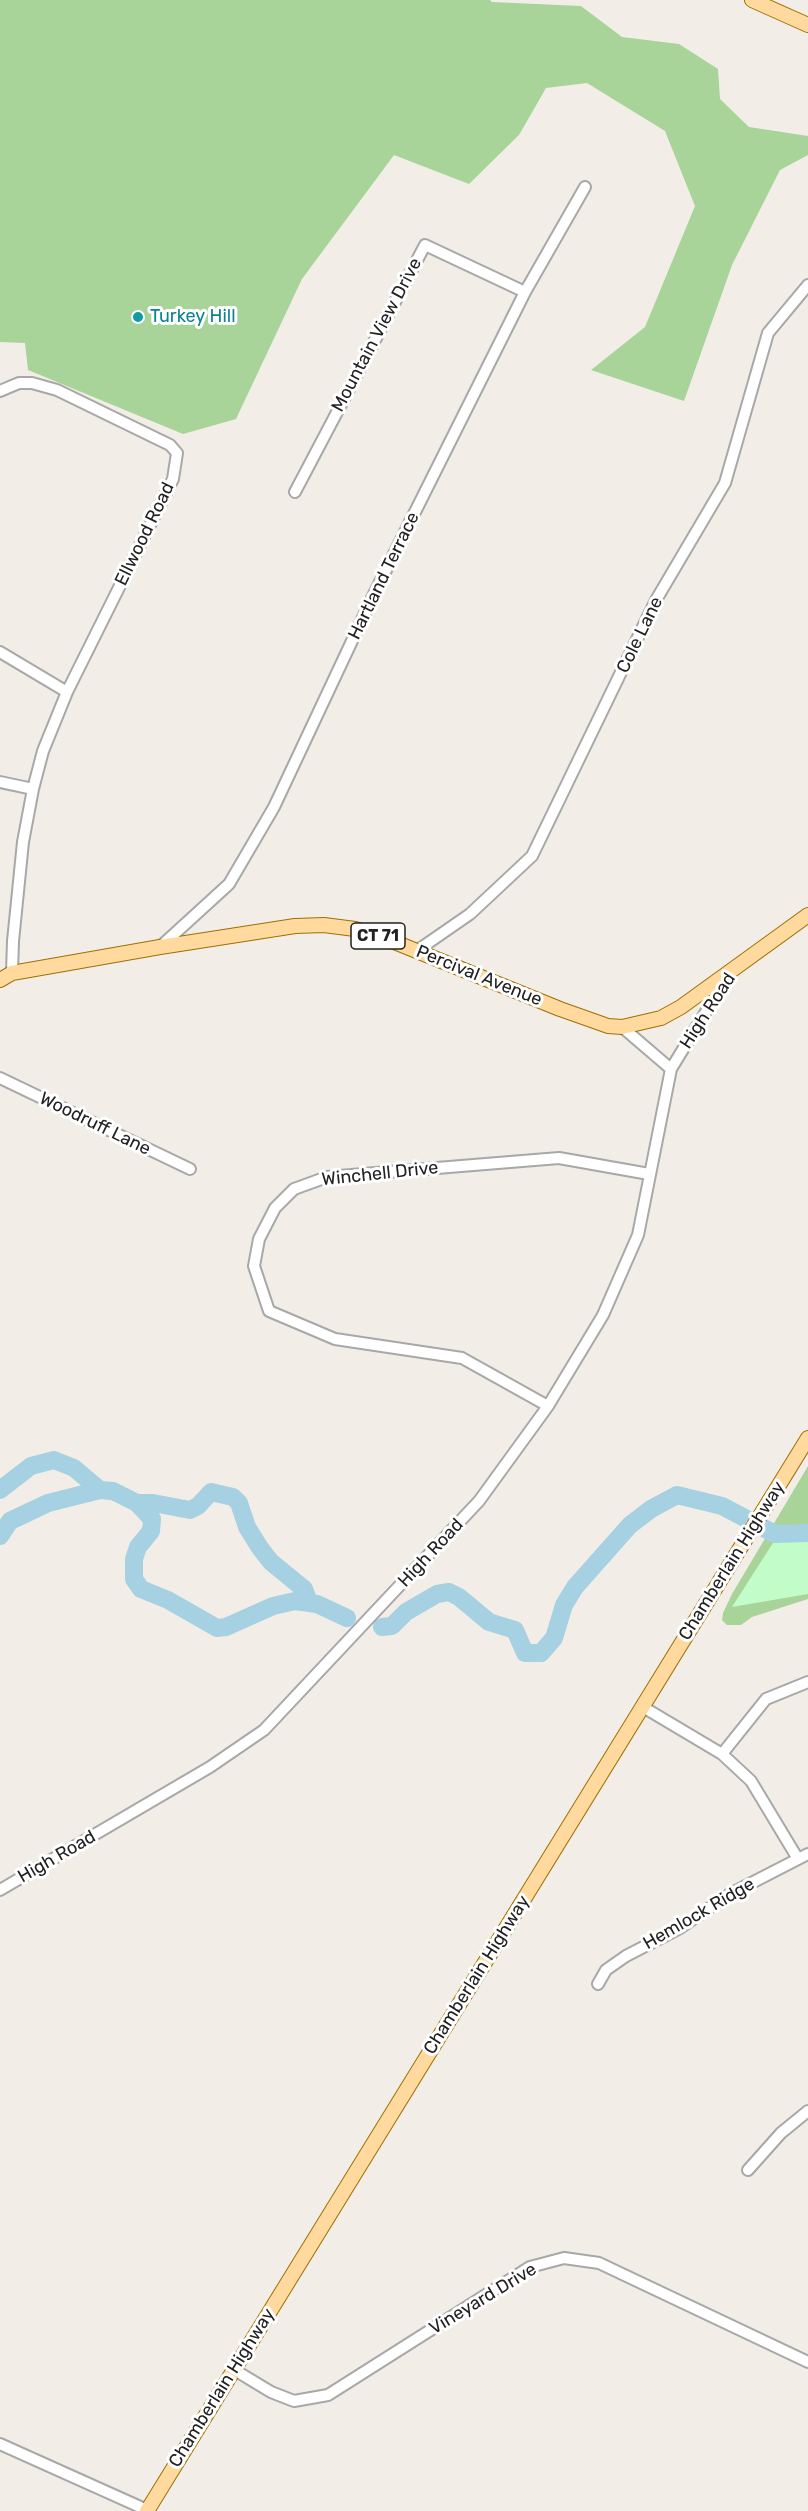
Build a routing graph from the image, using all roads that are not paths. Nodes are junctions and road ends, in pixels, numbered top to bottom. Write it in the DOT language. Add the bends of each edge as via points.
graph roads {
  1 [pos="752,0"];
  2 [pos="808,25"];
  3 [pos="585,187"];
  4 [pos="808,285"];
  5 [pos="525,292"];
  6 [pos="0,391"];
  7 [pos="295,492"];
  8 [pos="0,651"];
  9 [pos="67,692"];
  10 [pos="0,782"];
  11 [pos="33,789"];
  12 [pos="808,915"];
  13 [pos="160,947"];
  14 [pos="418,950"];
  15 [pos="731,971"];
  16 [pos="6,976"];
  17 [pos="622,1027"];
  18 [pos="671,1069"];
  19 [pos="0,1078"];
  20 [pos="190,1169"];
  21 [pos="649,1174"];
  22 [pos="548,1406"];
  23 [pos="808,1438"];
  24 [pos="808,1682"];
  25 [pos="643,1707"];
  26 [pos="722,1754"];
  27 [pos="803,1856"];
  28 [pos="0,1890"];
  29 [pos="598,1984"];
  30 [pos="808,2111"];
  31 [pos="748,2170"];
  32 [pos="808,2362"];
  33 [pos="233,2369"];
  34 [pos="0,2445"];
  35 [pos="147,2510"];
  1 -- 2 [label="main road"];
  3 -- 5 [label="street, Hartland Terrace"];
  4 -- 14 [label="street, Cole Lane" via="768,333 725,483 656,600 532,856 470,914"];
  5 -- 7 [label="street, Mountain View Drive" via="425,245"];
  5 -- 13 [label="street, Hartland Terrace" via="374,594 274,807 229,884"];
  6 -- 9 [label="street, Ellwood Road" via="19,383 57,390 170,445 177,453 173,479"];
  8 -- 9 [label="street"];
  9 -- 11 [label="street, Ellwood Road" via="43,751"];
  10 -- 11 [label="street"];
  11 -- 16 [label="street, Ellwood Road"];
  12 -- 15 [label="main road, High Road / CT 71"];
  13 -- 14 [label="main road, Percival Avenue / CT 71" via="324,925 355,929"];
  13 -- 16 [label="main road, Percival Avenue / CT 71"];
  14 -- 17 [label="main road, Percival Avenue / CT 71" via="560,1009"];
  15 -- 17 [label="main road, Percival Avenue / CT 71" via="661,1018"];
  15 -- 18 [label="street, High Road"];
  17 -- 18 [label="street, High Road"];
  18 -- 21 [label="street, High Road"];
  19 -- 20 [label="street, Woodruff Lane"];
  21 -- 22 [label="street, High Road" via="638,1235 603,1315"];
  21 -- 22 [label="street, Winchell Drive" via="559,1158 327,1176 294,1189 275,1208 259,1239 254,1266 269,1311 335,1338 462,1358"];
  22 -- 28 [label="street, High Road" via="479,1501 272,1724 210,1767"];
  23 -- 25 [label="main road, Chamberlain Highway"];
  24 -- 26 [label="street" via="766,1699"];
  25 -- 26 [label="street"];
  25 -- 33 [label="main road, Chamberlain Highway"];
  26 -- 27 [label="street" via="751,1781"];
  27 -- 29 [label="street, Hemlock Ridge" via="626,1956 606,1970"];
  30 -- 31 [label="street" via="781,2133"];
  32 -- 33 [label="street, Vineyard Drive" via="599,2264 564,2258 530,2267 328,2396 294,2401"];
  33 -- 35 [label="main road, Chamberlain Highway"];
  34 -- 35 [label="street"];
}
